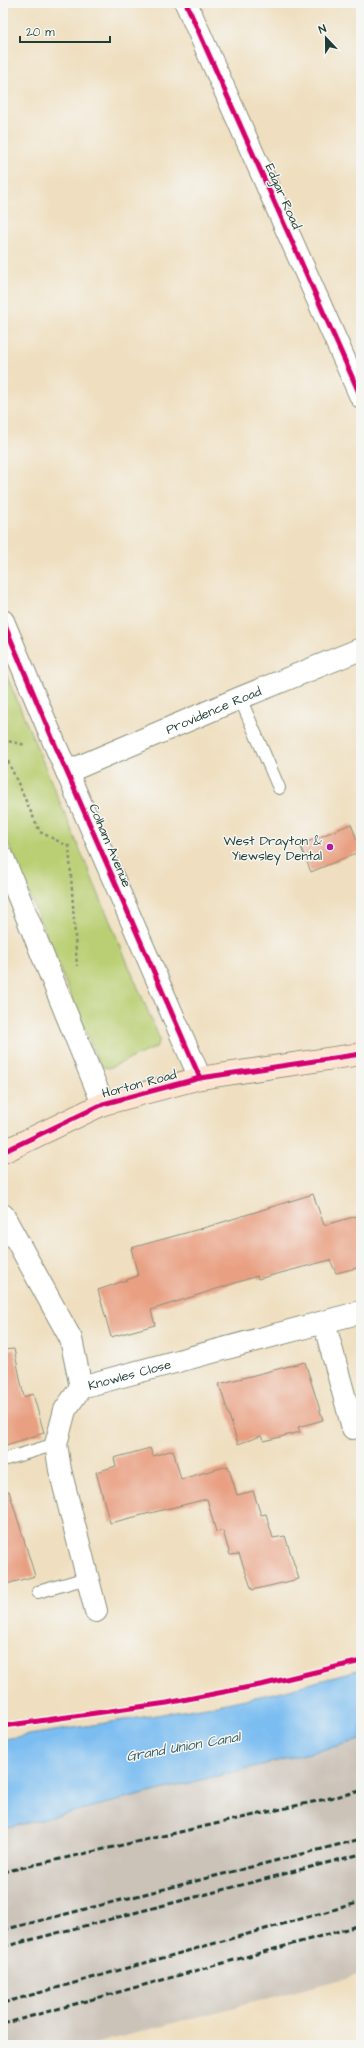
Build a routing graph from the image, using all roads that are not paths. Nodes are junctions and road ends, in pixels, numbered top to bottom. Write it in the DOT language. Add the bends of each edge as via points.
graph roads {
  1 [pos="186,3"];
  2 [pos="361,397"];
  3 [pos="3,621"];
  4 [pos="361,649"];
  5 [pos="240,698"];
  6 [pos="67,772"];
  7 [pos="279,788"];
  8 [pos="3,858"];
  9 [pos="361,1054"];
  10 [pos="200,1078"];
  11 [pos="104,1104"];
  12 [pos="3,1152"];
  13 [pos="3,1215"];
  14 [pos="361,1312"];
  15 [pos="324,1322"];
  16 [pos="81,1387"];
  17 [pos="353,1428"];
  18 [pos="56,1444"];
  19 [pos="3,1460"];
  20 [pos="87,1578"];
  21 [pos="38,1592"];
  22 [pos="96,1611"];
  1 -- 2 [label="street, Edgar Road"];
  3 -- 6 [label="street, Colham Avenue"];
  4 -- 5 [label="street, Providence Road"];
  5 -- 6 [label="street, Providence Road"];
  5 -- 7 [label="lane"];
  6 -- 10 [label="street, Colham Avenue"];
  8 -- 11 [label="street"];
  9 -- 10 [label="street, Horton Road"];
  10 -- 11 [label="street, Horton Road"];
  11 -- 12 [label="street, Horton Road"];
  13 -- 16 [label="street, Knowles Close" via="71,1340"];
  14 -- 15 [label="street, Knowles Close"];
  15 -- 16 [label="street, Knowles Close"];
  15 -- 17 [label="street"];
  16 -- 18 [label="street" via="65,1410"];
  18 -- 19 [label="lane"];
  18 -- 20 [label="street"];
  20 -- 21 [label="lane"];
  20 -- 22 [label="street"];
}
